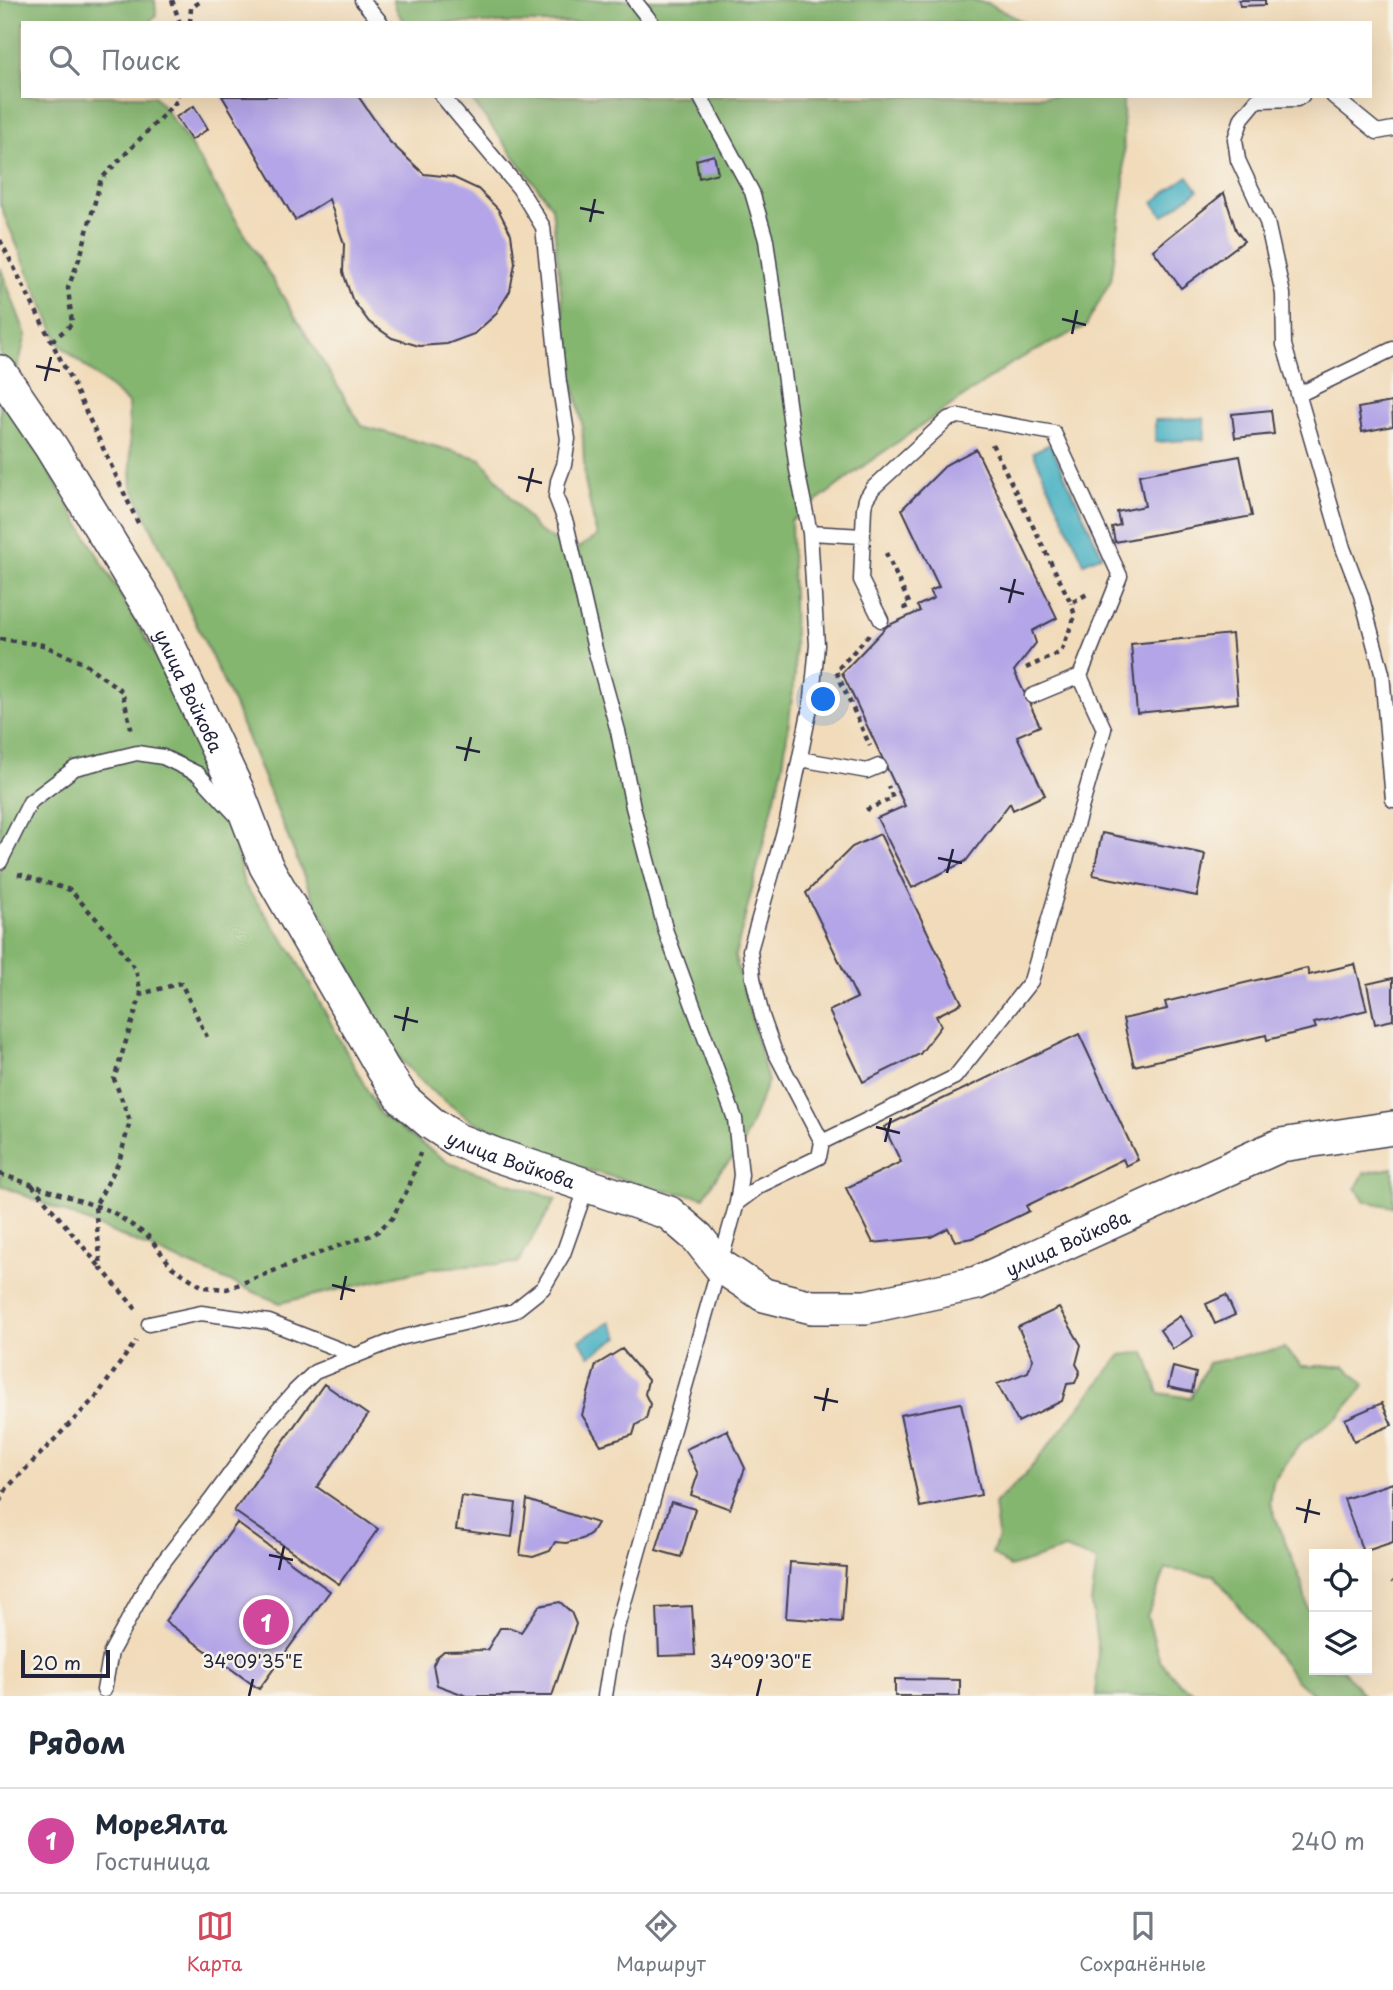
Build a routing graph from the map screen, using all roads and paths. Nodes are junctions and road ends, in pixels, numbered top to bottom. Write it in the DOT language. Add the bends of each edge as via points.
graph roads {
  1 [pos="172,0"];
  2 [pos="187,0"];
  3 [pos="202,0"];
  4 [pos="362,0"];
  5 [pos="634,0"];
  6 [pos="191,8"];
  7 [pos="179,21"];
  8 [pos="190,21"];
  9 [pos="379,21"];
  10 [pos="650,21"];
  11 [pos="178,98"];
  12 [pos="444,98"];
  13 [pos="701,98"];
  14 [pos="1299,98"];
  15 [pos="1335,98"];
  16 [pos="1393,129"];
  17 [pos="52,341"];
  18 [pos="1393,349"];
  19 [pos="0,372"];
  20 [pos="1298,396"];
  21 [pos="980,441"];
  22 [pos="810,533"];
  23 [pos="863,536"];
  24 [pos="884,548"];
  25 [pos="1120,576"];
  26 [pos="1071,603"];
  27 [pos="881,620"];
  28 [pos="0,639"];
  29 [pos="1026,668"];
  30 [pos="1080,676"];
  31 [pos="1393,690"];
  32 [pos="1032,696"];
  33 [pos="1384,704"];
  34 [pos="137,753"];
  35 [pos="800,759"];
  36 [pos="879,766"];
  37 [pos="1393,800"];
  38 [pos="866,810"];
  39 [pos="254,834"];
  40 [pos="0,862"];
  41 [pos="12,872"];
  42 [pos="141,994"];
  43 [pos="207,1037"];
  44 [pos="432,1123"];
  45 [pos="1393,1128"];
  46 [pos="821,1142"];
  47 [pos="0,1174"];
  48 [pos="30,1184"];
  49 [pos="588,1185"];
  50 [pos="737,1203"];
  51 [pos="95,1206"];
  52 [pos="719,1265"];
  53 [pos="101,1268"];
  54 [pos="149,1324"];
  55 [pos="356,1356"];
  56 [pos="0,1501"];
  57 [pos="104,1690"];
  58 [pos="606,1696"];
  1 -- 7 [label="path"];
  2 -- 6 [label="path"];
  3 -- 6 [label="path"];
  4 -- 9 [label="lane"];
  5 -- 10 [label="lane"];
  6 -- 8 [label="path"];
  11 -- 17 [label="path" via="101,179 68,288 72,324"];
  12 -- 50 [label="lane" via="519,188 543,227 568,439 556,498 566,523 666,932 735,1119 741,1175"];
  13 -- 22 [label="lane" via="752,192 765,240"];
  14 -- 20 [label="lane" via="1256,100 1242,118 1236,139 1238,160 1267,222 1283,294 1284,345"];
  15 -- 16 [label="lane" via="1377,132"];
  18 -- 20 [label="lane"];
  19 -- 39 [label="street, улица Войкова" via="153,613"];
  20 -- 33 [label="lane" via="1364,608 1382,673"];
  21 -- 26 [label="path" via="991,443"];
  22 -- 23 [label="lane"];
  22 -- 35 [label="lane" via="817,645"];
  23 -- 25 [label="lane" via="866,499 873,488 948,419 959,416 1054,433"];
  23 -- 27 [label="lane" via="862,580"];
  24 -- 27 [label="path" via="910,605"];
  25 -- 26 [label="path"];
  25 -- 30 [label="lane"];
  26 -- 29 [label="path" via="1075,616 1061,652"];
  27 -- 36 [label="path" via="836,671"];
  28 -- 34 [label="path" via="43,645 85,664 122,691"];
  30 -- 32 [label="lane"];
  30 -- 46 [label="lane" via="1104,729 1031,981 955,1077"];
  31 -- 33 [label="lane"];
  33 -- 37 [label="lane"];
  34 -- 39 [label="lane" via="163,757 198,774"];
  34 -- 40 [label="lane" via="75,768 30,803"];
  35 -- 36 [label="lane" via="867,771"];
  35 -- 46 [label="lane" via="750,950 756,990 774,1050"];
  36 -- 38 [label="path" via="893,798"];
  39 -- 44 [label="street, улица Войкова" via="266,866 383,1069 403,1099"];
  41 -- 42 [label="path" via="70,890 136,970"];
  42 -- 43 [label="path" via="181,983"];
  42 -- 51 [label="path" via="114,1079 130,1121 119,1162"];
  44 -- 49 [label="street, улица Войкова" via="457,1140"];
  44 -- 51 [label="path" via="409,1187 392,1218 375,1234 227,1289 203,1287 172,1266 148,1236 111,1211"];
  45 -- 52 [label="street, улица Войкова" via="1281,1144 977,1283 866,1307 812,1307 764,1295"];
  46 -- 50 [label="lane" via="819,1157 761,1185"];
  47 -- 48 [label="path"];
  48 -- 51 [label="path"];
  48 -- 53 [label="path"];
  49 -- 52 [label="street, улица Войкова" via="669,1213 698,1238"];
  49 -- 55 [label="lane" via="563,1254 543,1288 514,1311 400,1338"];
  50 -- 52 [label="lane"];
  51 -- 53 [label="path"];
  52 -- 58 [label="lane" via="615,1634"];
  53 -- 54 [label="path"];
  54 -- 55 [label="lane" via="201,1313 269,1321"];
  54 -- 56 [label="path" via="96,1396"];
  55 -- 57 [label="lane" via="315,1372 267,1423 151,1578 111,1652"];
}
